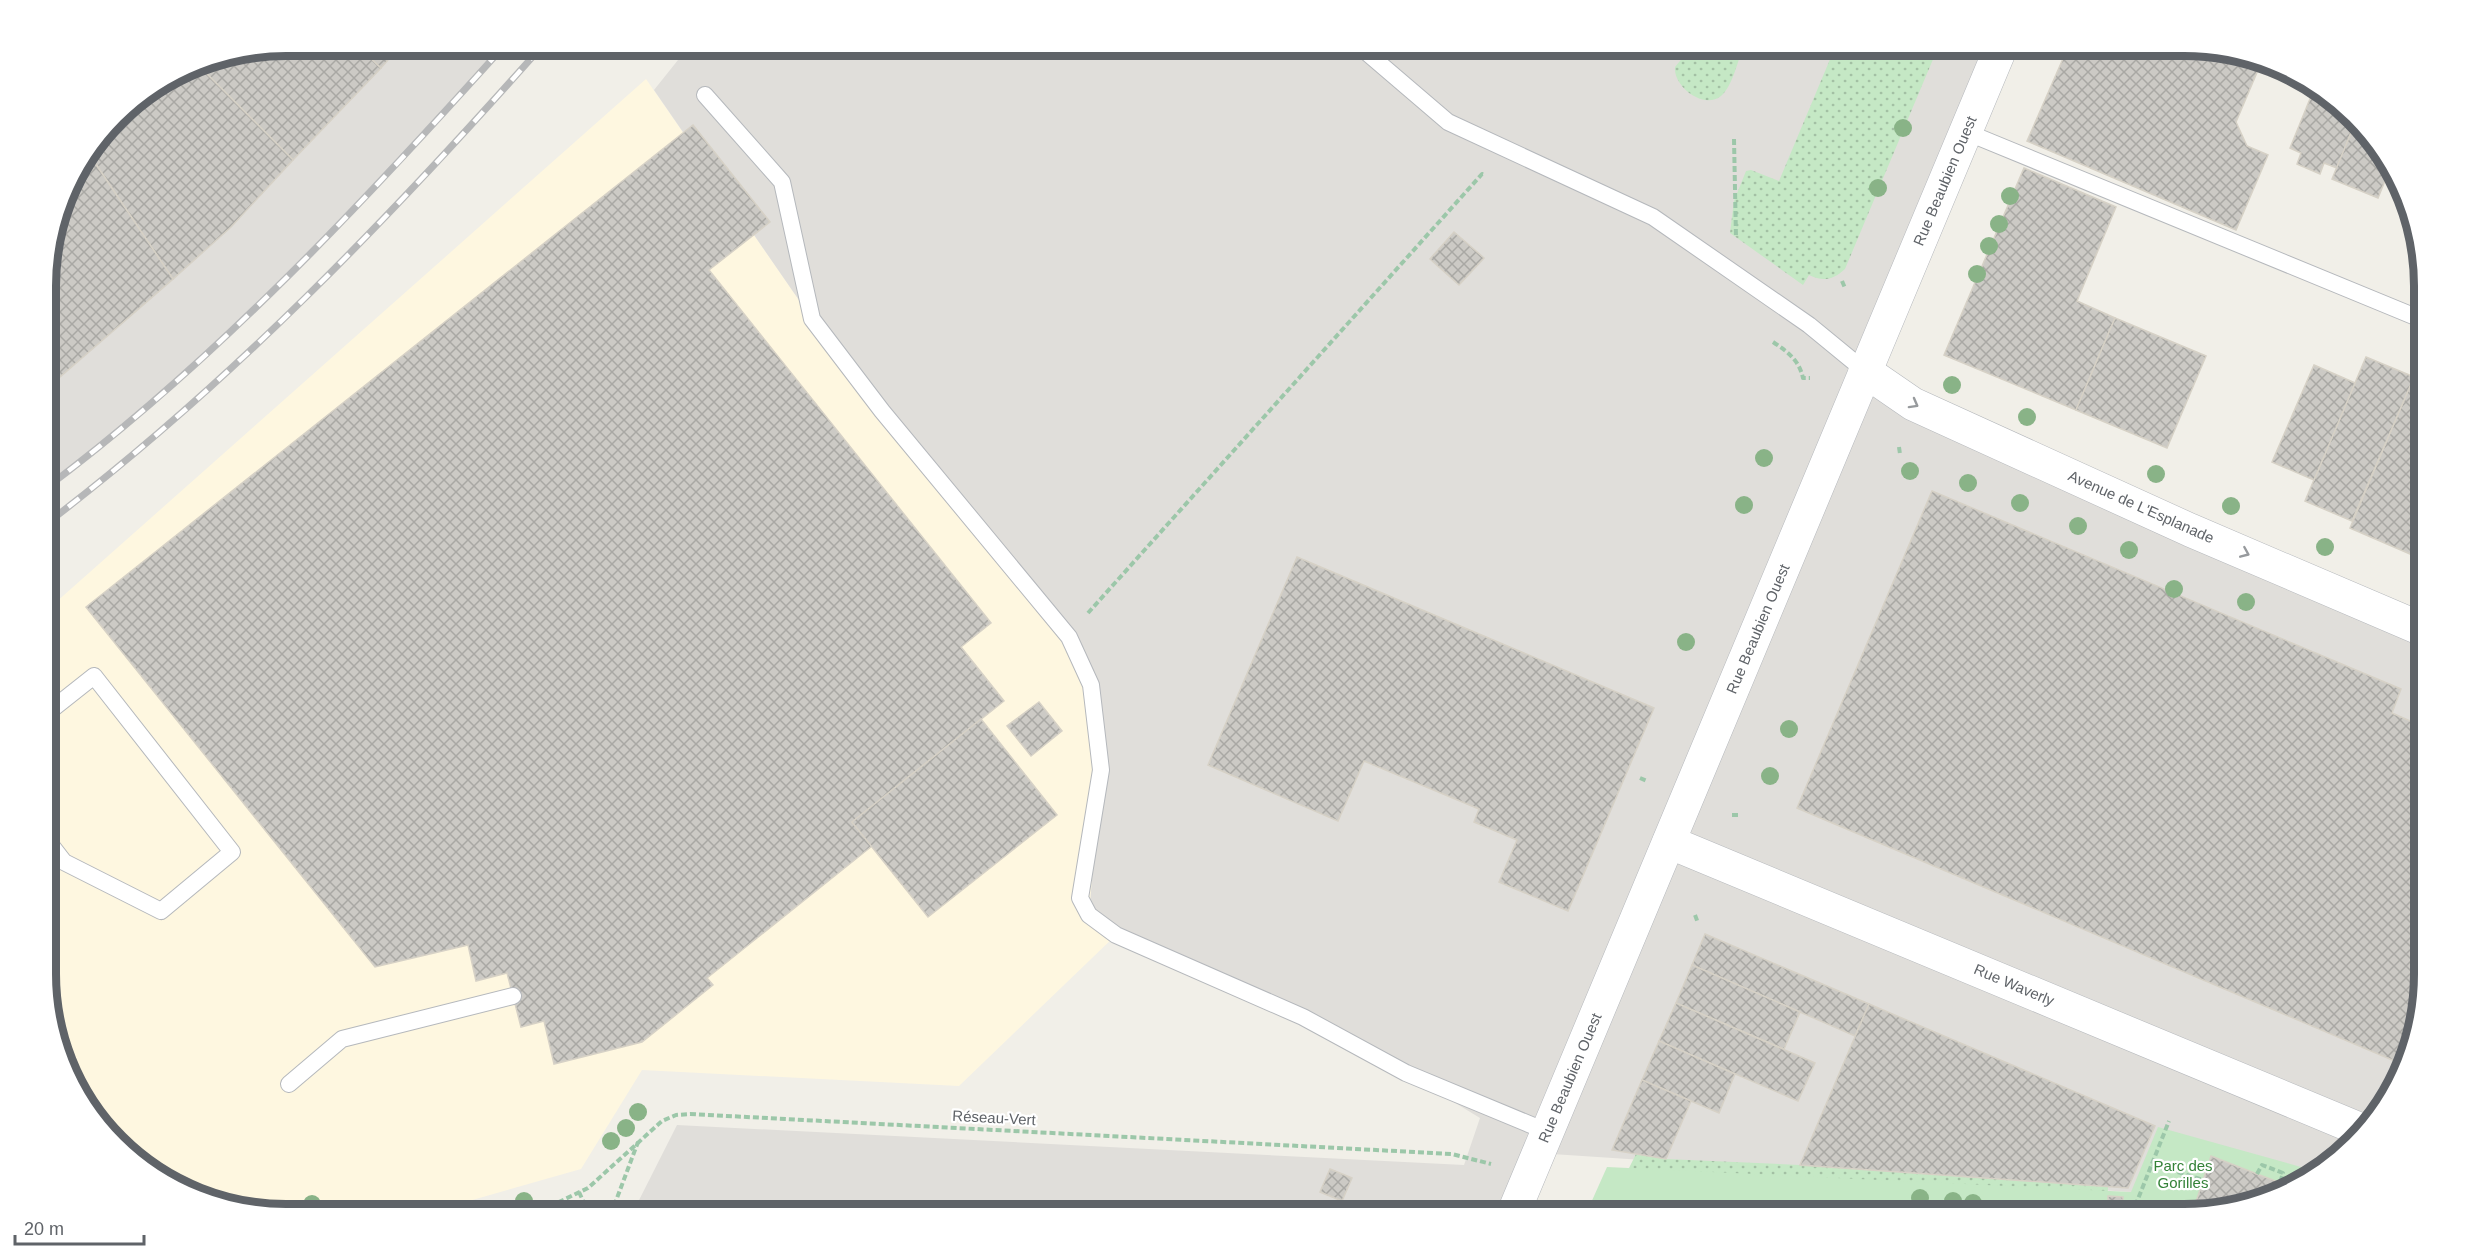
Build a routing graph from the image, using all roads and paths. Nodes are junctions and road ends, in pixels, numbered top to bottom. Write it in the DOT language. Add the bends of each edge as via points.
graph roads {
  1 [pos="1372,56"];
  2 [pos="1997,56"];
  3 [pos="705,95"];
  4 [pos="1966,132"];
  5 [pos="1734,139"];
  6 [pos="1492,179"];
  7 [pos="1736,239"];
  8 [pos="1842,281"];
  9 [pos="1845,288"];
  10 [pos="2414,317"];
  11 [pos="1772,341"];
  12 [pos="1865,371"];
  13 [pos="1810,378"];
  14 [pos="1899,447"];
  15 [pos="1900,454"];
  16 [pos="1088,613"];
  17 [pos="2414,626"];
  18 [pos="56,706"];
  19 [pos="1640,778"];
  20 [pos="1647,782"];
  21 [pos="1732,815"];
  22 [pos="1741,815"];
  23 [pos="1669,842"];
  24 [pos="56,852"];
  25 [pos="1695,915"];
  26 [pos="1698,923"];
  27 [pos="513,996"];
  28 [pos="288,1084"];
  29 [pos="2169,1121"];
  30 [pos="2356,1127"];
  31 [pos="1548,1132"];
  32 [pos="638,1142"];
  33 [pos="1484,1163"];
  34 [pos="2152,1164"];
  35 [pos="2257,1174"];
  36 [pos="2203,1180"];
  37 [pos="2280,1183"];
  38 [pos="579,1192"];
  39 [pos="554,1204"];
  40 [pos="584,1204"];
  41 [pos="615,1204"];
  42 [pos="1517,1204"];
  43 [pos="2136,1204"];
  1 -- 12 [label="lane" via="1448,123 1653,217 1809,325"];
  2 -- 4 [label="street, Rue Beaubien Ouest"];
  3 -- 31 [label="lane" via="782,182 812,318 882,411 1069,637 1091,685 1101,770 1080,898 1089,915 1116,935 1303,1017 1406,1074"];
  4 -- 10 [label="lane"];
  4 -- 12 [label="street, Rue Beaubien Ouest"];
  5 -- 7 [label="path"];
  6 -- 16 [label="path" via="1482,174"];
  8 -- 9 [label="path"];
  11 -- 13 [label="path" via="1790,353 1803,378"];
  12 -- 17 [label="street, Avenue de L'Esplanade, one-way" via="1913,404 2190,530"];
  12 -- 23 [label="street, Rue Beaubien Ouest"];
  14 -- 15 [label="path"];
  18 -- 24 [label="lane" via="94,676 232,852 160,911 64,862"];
  19 -- 20 [label="path"];
  21 -- 22 [label="path"];
  23 -- 30 [label="street, Rue Waverly"];
  23 -- 31 [label="street, Rue Beaubien Ouest"];
  25 -- 26 [label="path"];
  27 -- 28 [label="lane" via="342,1039"];
  29 -- 34 [label="path"];
  31 -- 42 [label="street, Rue Beaubien Ouest"];
  32 -- 33 [label="path, Réseau-Vert" via="662,1121 690,1114 1452,1154"];
  32 -- 38 [label="path, Réseau-Vert"];
  32 -- 41 [label="path"];
  34 -- 36 [label="path"];
  34 -- 43 [label="path"];
  35 -- 37 [label="path" via="2262,1165 2283,1173"];
  38 -- 39 [label="path, Réseau-Vert"];
  38 -- 40 [label="path"];
}
